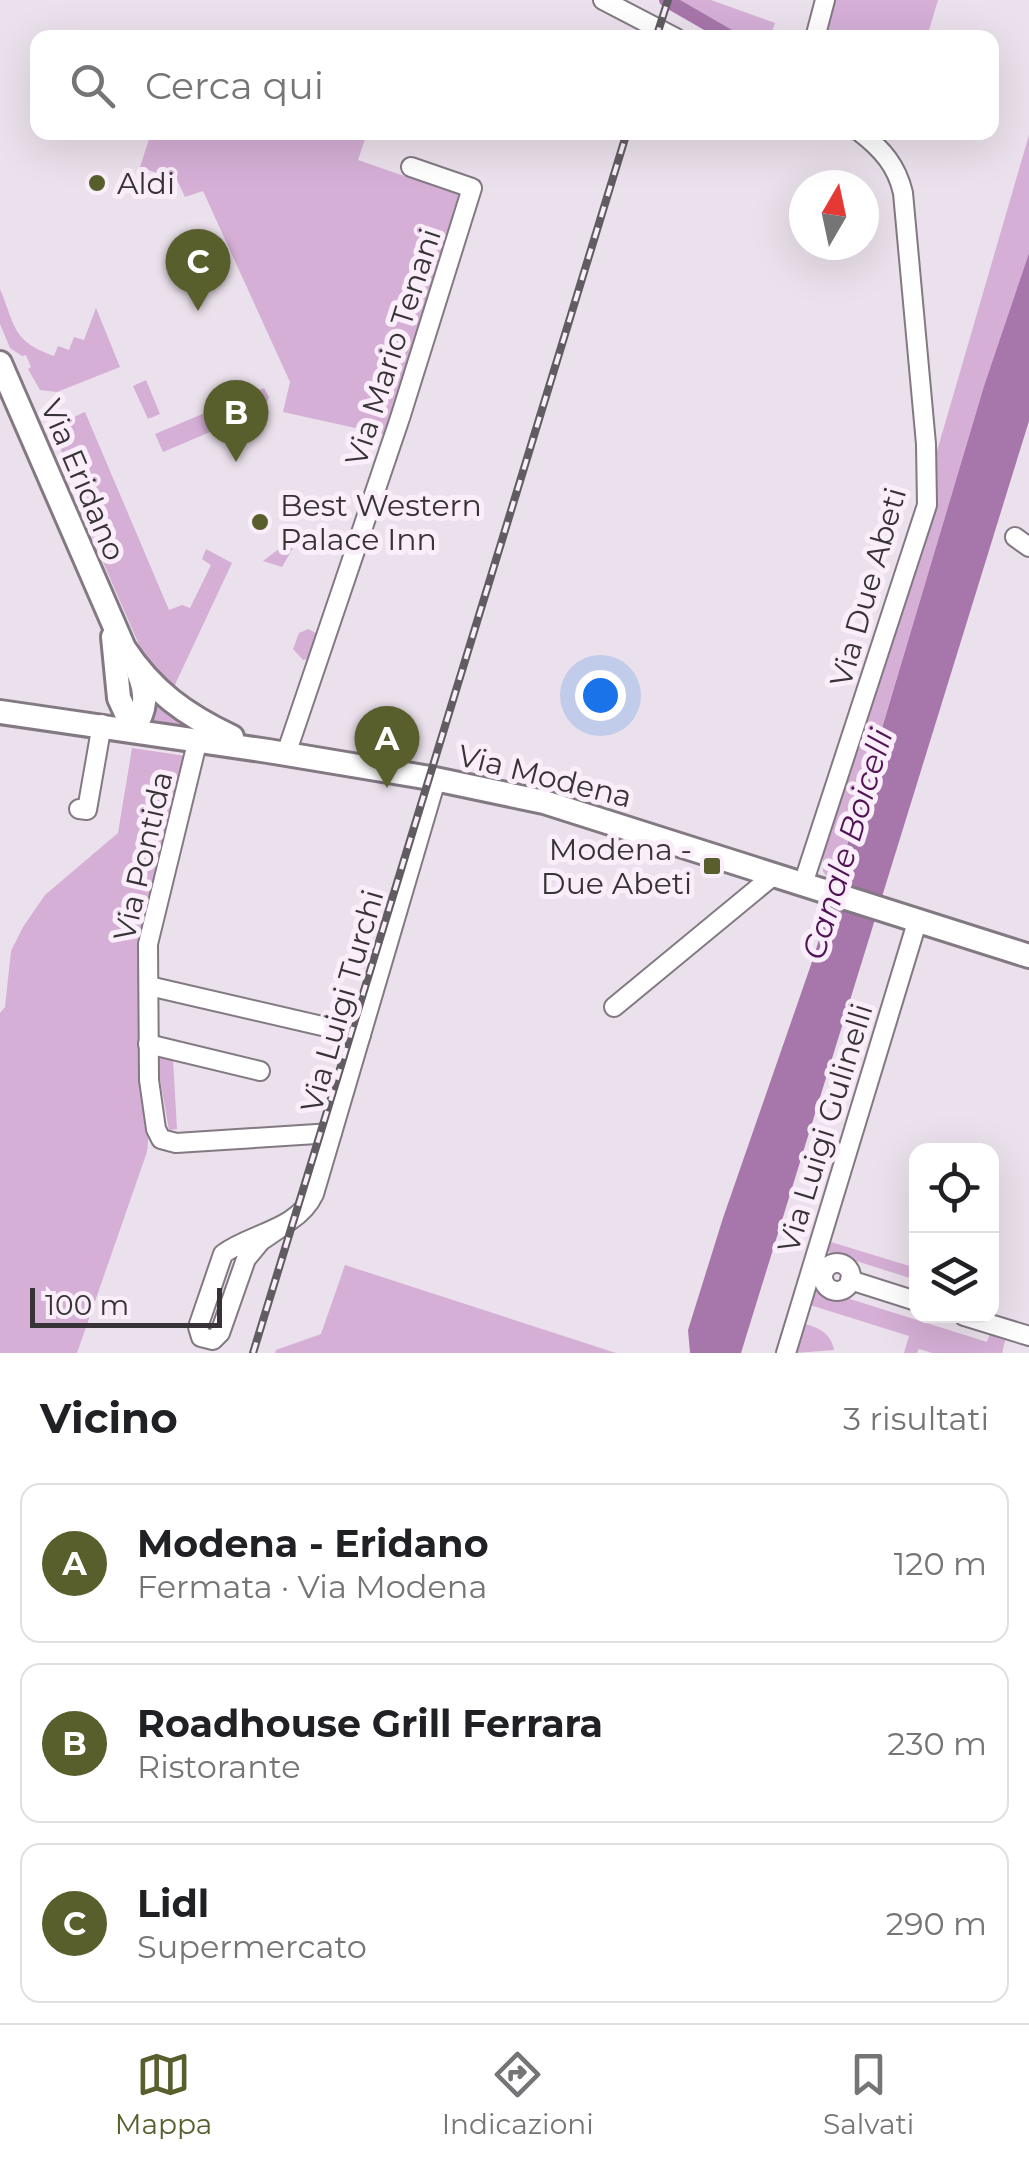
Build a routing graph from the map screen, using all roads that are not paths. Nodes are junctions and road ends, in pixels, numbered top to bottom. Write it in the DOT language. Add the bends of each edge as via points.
graph roads {
  1 [pos="602,0"];
  2 [pos="825,0"];
  3 [pos="660,30"];
  4 [pos="817,30"];
  5 [pos="885,142"];
  6 [pos="411,167"];
  7 [pos="0,363"];
  8 [pos="111,622"];
  9 [pos="136,666"];
  10 [pos="116,685"];
  11 [pos="0,712"];
  12 [pos="64,719"];
  13 [pos="102,724"];
  14 [pos="133,729"];
  15 [pos="198,740"];
  16 [pos="277,752"];
  17 [pos="436,780"];
  18 [pos="78,809"];
  19 [pos="774,875"];
  20 [pos="815,888"];
  21 [pos="918,920"];
  22 [pos="1029,956"];
  23 [pos="149,986"];
  24 [pos="614,1007"];
  25 [pos="361,1035"];
  26 [pos="148,1044"];
  27 [pos="260,1070"];
  28 [pos="332,1133"];
  29 [pos="282,1226"];
  30 [pos="850,1280"];
  31 [pos="909,1299"];
  32 [pos="981,1323"];
  33 [pos="1020,1339"];
  34 [pos="786,1353"];
  1 -- 3 [label="street"];
  2 -- 4 [label="street"];
  5 -- 20 [label="street, Via Due Abeti" via="904,193 927,505"];
  6 -- 16 [label="street, Via Mario Tenani" via="472,188 400,418"];
  7 -- 8 [label="main road, Via Eridano"];
  8 -- 9 [label="main road, Via Eridano"];
  8 -- 10 [label="main road, Via Eridano"];
  9 -- 14 [label="main road, Via Eridano" via="146,702"];
  9 -- 16 [label="main road, Via Eridano" via="184,712"];
  10 -- 12 [label="main road" via="88,714"];
  10 -- 14 [label="main road, Via Eridano"];
  11 -- 12 [label="main road, Via Modena"];
  12 -- 13 [label="main road, Via Modena"];
  13 -- 14 [label="main road, Via Modena"];
  13 -- 18 [label="street" via="88,810"];
  14 -- 15 [label="main road, Via Modena"];
  15 -- 16 [label="main road, Via Modena"];
  15 -- 23 [label="street, Via Pontida" via="148,944"];
  16 -- 17 [label="main road, Via Modena"];
  17 -- 19 [label="main road, Via Modena" via="574,810"];
  17 -- 25 [label="street, Via Luigi Turchi"];
  19 -- 20 [label="main road, Via Modena"];
  19 -- 24 [label="street"];
  20 -- 21 [label="main road, Via Modena"];
  21 -- 22 [label="main road, Via Modena"];
  21 -- 34 [label="street, Via Luigi Gulinelli"];
  23 -- 25 [label="street, Via Pontida"];
  23 -- 26 [label="street, Via Pontida"];
  25 -- 28 [label="street, Via Luigi Turchi"];
  26 -- 27 [label="street"];
  26 -- 28 [label="street, Via Pontida" via="156,1128 168,1142"];
  28 -- 29 [label="street, Via Luigi Turchi" via="309,1204"];
  29 -- 29 [label="street, Via Luigi Turchi" via="223,1254 198,1326 201,1337 220,1334 246,1259"];
  30 -- 31 [label="street"];
  32 -- 33 [label="street"];
}
